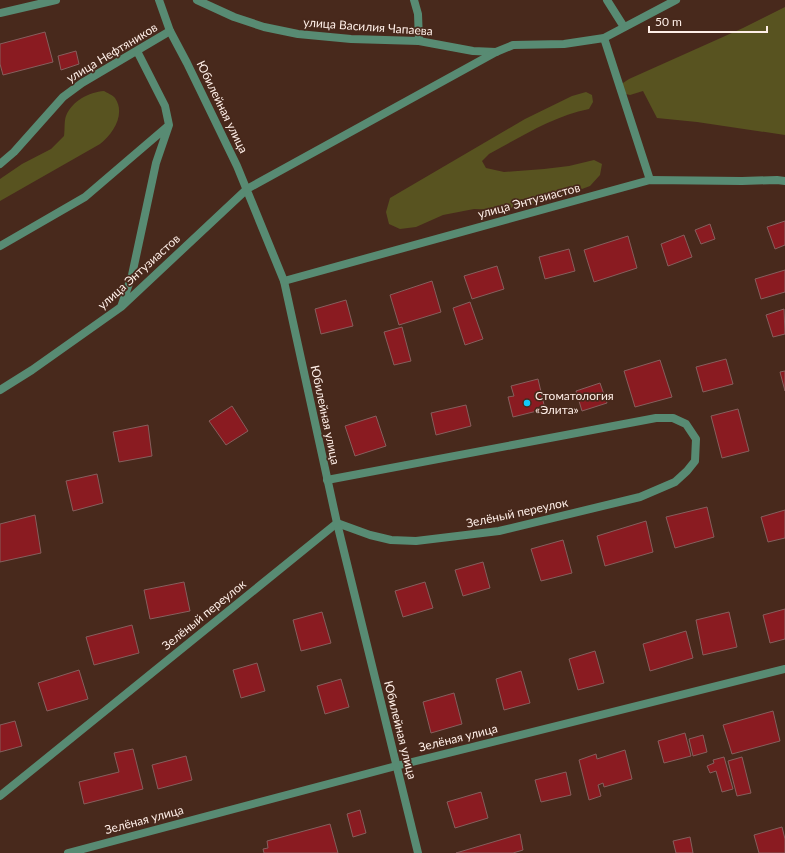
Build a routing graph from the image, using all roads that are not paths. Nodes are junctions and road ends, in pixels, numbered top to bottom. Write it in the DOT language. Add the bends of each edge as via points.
graph roads {
  1 [pos="56,0"];
  2 [pos="159,0"];
  3 [pos="197,0"];
  4 [pos="414,0"];
  5 [pos="607,0"];
  6 [pos="676,0"];
  7 [pos="0,13"];
  8 [pos="624,27"];
  9 [pos="170,31"];
  10 [pos="604,38"];
  11 [pos="419,41"];
  12 [pos="137,51"];
  13 [pos="496,52"];
  14 [pos="169,125"];
  15 [pos="0,164"];
  16 [pos="650,180"];
  17 [pos="785,181"];
  18 [pos="247,189"];
  19 [pos="0,246"];
  20 [pos="284,281"];
  21 [pos="121,307"];
  22 [pos="0,390"];
  23 [pos="327,480"];
  24 [pos="337,523"];
  25 [pos="785,669"];
  26 [pos="396,766"];
  27 [pos="0,796"];
  28 [pos="68,853"];
  29 [pos="418,853"];
  1 -- 7 [label="street"];
  2 -- 9 [label="street, Юбилейная улица"];
  3 -- 11 [label="street, улица Василия Чапаева" via="234,17 298,34"];
  4 -- 11 [label="street" via="418,14"];
  5 -- 8 [label="street"];
  6 -- 8 [label="street, улица Василия Чапаева"];
  8 -- 10 [label="street, улица Василия Чапаева"];
  9 -- 12 [label="street, улица Нефтяников"];
  9 -- 18 [label="street, Юбилейная улица"];
  10 -- 13 [label="street, улица Василия Чапаева" via="564,44 513,45"];
  10 -- 16 [label="street"];
  11 -- 13 [label="street, улица Василия Чапаева" via="473,51"];
  12 -- 14 [label="street" via="165,106"];
  12 -- 15 [label="street, улица Нефтяников" via="63,97"];
  13 -- 18 [label="street, улица Василия Чапаева"];
  14 -- 19 [label="street" via="86,197"];
  14 -- 21 [label="street" via="156,163 132,275"];
  16 -- 17 [label="street, улица Энтузиастов"];
  16 -- 20 [label="street, улица Энтузиастов"];
  18 -- 20 [label="street, Юбилейная улица"];
  18 -- 21 [label="street, улица Энтузиастов"];
  20 -- 23 [label="street, Юбилейная улица"];
  21 -- 22 [label="street, улица Энтузиастов"];
  23 -- 24 [label="street, Юбилейная улица"];
  23 -- 24 [label="street, Зелёный переулок" via="656,418 673,418 686,424 696,439 695,462 674,482 640,497 499,531 416,541 391,540"];
  24 -- 26 [label="street, Юбилейная улица"];
  24 -- 27 [label="street, Зелёный переулок"];
  25 -- 26 [label="street, Зелёная улица"];
  26 -- 28 [label="street, Зелёная улица"];
  26 -- 29 [label="street, Юбилейная улица"];
}
